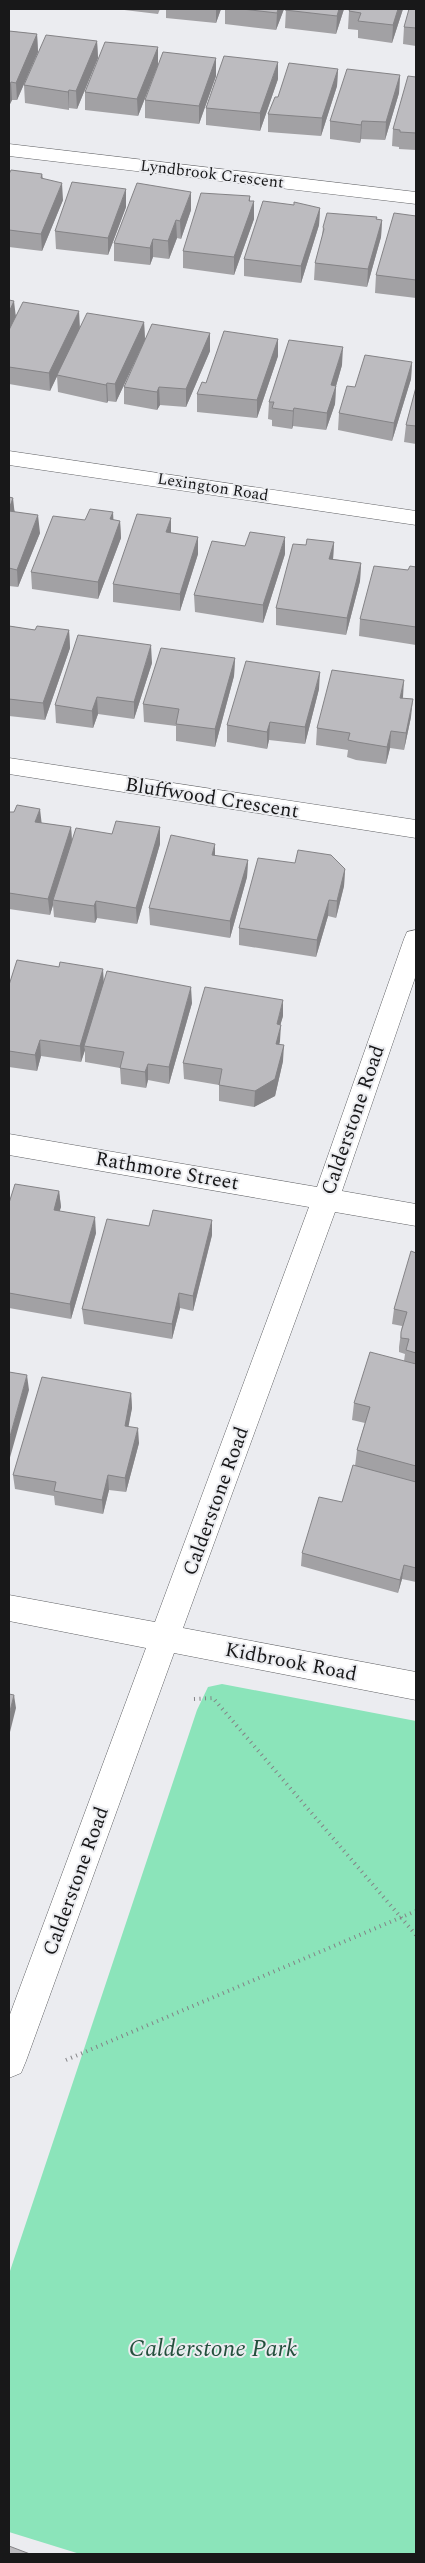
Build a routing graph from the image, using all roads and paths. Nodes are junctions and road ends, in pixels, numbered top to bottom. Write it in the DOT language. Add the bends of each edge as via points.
graph roads {
  1 [pos="9,150"];
  2 [pos="416,198"];
  3 [pos="9,458"];
  4 [pos="416,518"];
  5 [pos="9,766"];
  6 [pos="416,829"];
  7 [pos="416,938"];
  8 [pos="9,1144"];
  9 [pos="326,1199"];
  10 [pos="416,1215"];
  11 [pos="9,1608"];
  12 [pos="166,1638"];
  13 [pos="416,1686"];
  14 [pos="194,1698"];
  15 [pos="416,1911"];
  16 [pos="402,1918"];
  17 [pos="416,1935"];
  18 [pos="66,2060"];
  19 [pos="9,2061"];
  1 -- 2 [label="street, Lyndbrook Crescent"];
  3 -- 4 [label="street, Lexington Road"];
  5 -- 6 [label="street, Bluffwood Crescent"];
  7 -- 9 [label="street, Calderstone Road"];
  8 -- 9 [label="street, Rathmore Street"];
  9 -- 10 [label="street, Rathmore Street"];
  9 -- 12 [label="street, Calderstone Road"];
  11 -- 12 [label="street"];
  12 -- 13 [label="street, Kidbrook Road"];
  12 -- 19 [label="street, Calderstone Road"];
  14 -- 16 [label="path" via="213,1698"];
  15 -- 16 [label="path"];
  16 -- 17 [label="path"];
  16 -- 18 [label="path"];
}
